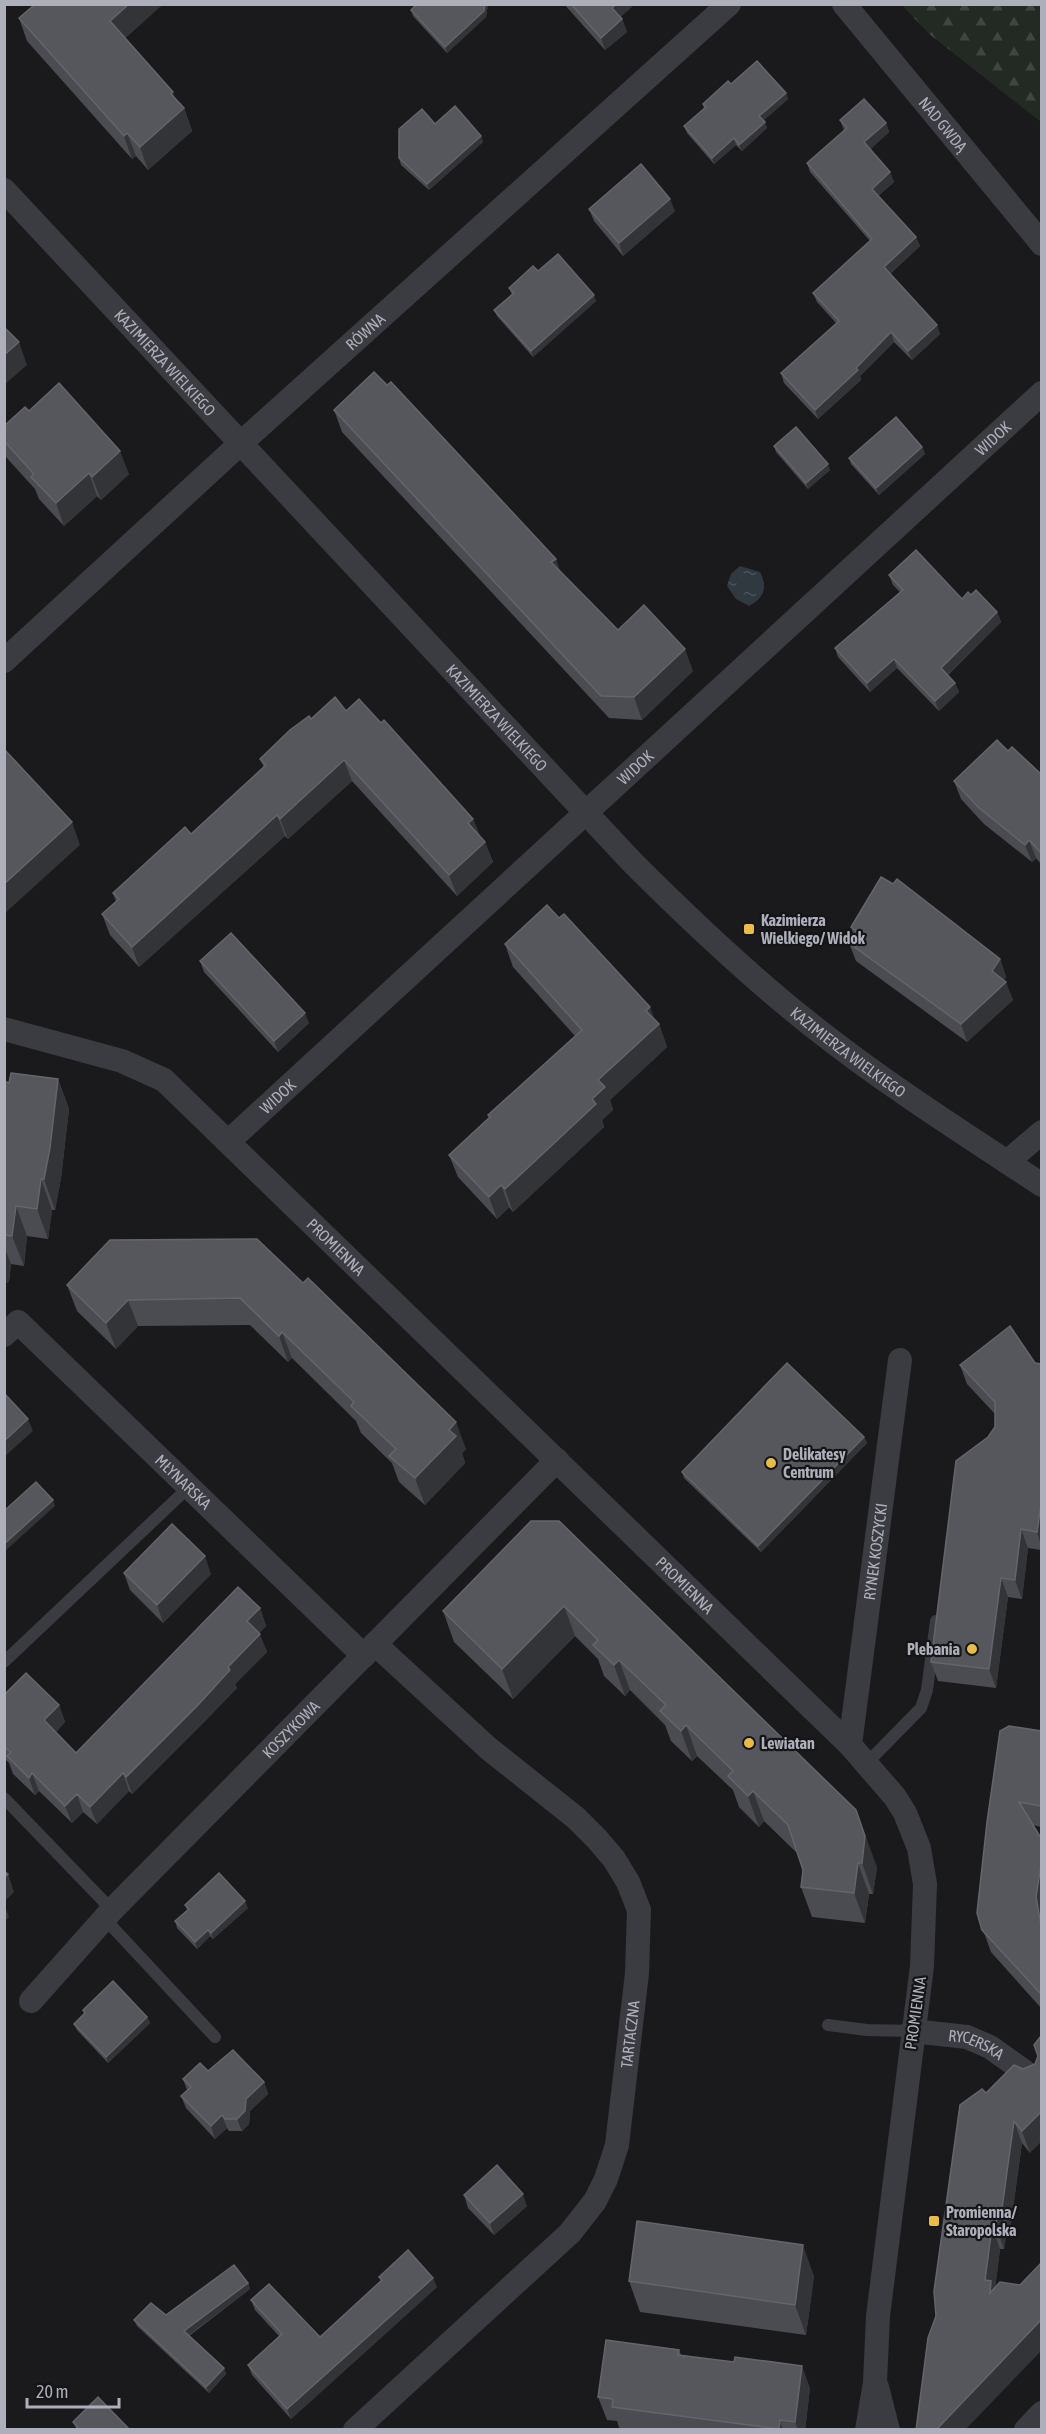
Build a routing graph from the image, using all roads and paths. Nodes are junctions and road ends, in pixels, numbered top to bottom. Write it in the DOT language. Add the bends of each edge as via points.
graph roads {
  1 [pos="729,4"];
  2 [pos="844,4"];
  3 [pos="4,190"];
  4 [pos="1041,244"];
  5 [pos="1041,393"];
  6 [pos="241,443"];
  7 [pos="4,661"];
  8 [pos="586,813"];
  9 [pos="4,1029"];
  10 [pos="1041,1132"];
  11 [pos="229,1141"];
  12 [pos="1007,1162"];
  13 [pos="1041,1185"];
  14 [pos="4,1335"];
  15 [pos="900,1360"];
  16 [pos="557,1460"];
  17 [pos="189,1487"];
  18 [pos="936,1621"];
  19 [pos="369,1650"];
  20 [pos="4,1662"];
  21 [pos="850,1744"];
  22 [pos="867,1763"];
  23 [pos="4,1798"];
  24 [pos="108,1914"];
  25 [pos="31,2001"];
  26 [pos="828,2025"];
  27 [pos="912,2031"];
  28 [pos="215,2037"];
  29 [pos="1032,2077"];
  30 [pos="875,2382"];
  31 [pos="1041,2413"];
  32 [pos="355,2430"];
  33 [pos="867,2430"];
  34 [pos="888,2430"];
  35 [pos="1026,2430"];
  1 -- 6 [label="street, RÓWNA"];
  2 -- 4 [label="street, NAD GWDĄ"];
  3 -- 6 [label="street, KAZIMIERZA WIELKIEGO"];
  5 -- 8 [label="street, WIDOK"];
  6 -- 7 [label="street, RÓWNA"];
  6 -- 8 [label="street, KAZIMIERZA WIELKIEGO"];
  8 -- 11 [label="street, WIDOK"];
  8 -- 12 [label="street, KAZIMIERZA WIELKIEGO" via="696,926 784,1003 904,1094"];
  9 -- 11 [label="street, PROMIENNA" via="122,1061 164,1080"];
  10 -- 12 [label="street"];
  11 -- 16 [label="street, PROMIENNA"];
  12 -- 13 [label="street, KAZIMIERZA WIELKIEGO"];
  14 -- 17 [label="street, MŁYNARSKA" via="18,1322"];
  15 -- 21 [label="street, RYNEK KOSZYCKI"];
  16 -- 19 [label="street, KOSZYKOWA"];
  16 -- 21 [label="street, PROMIENNA"];
  17 -- 19 [label="street, MŁYNARSKA"];
  17 -- 20 [label="lane"];
  18 -- 22 [label="lane" via="921,1708"];
  19 -- 24 [label="street, KOSZYKOWA"];
  19 -- 32 [label="street, TARTACZNA" via="576,1818 597,1839 628,1882 639,1910 637,1973 617,2145 595,2201 570,2233"];
  21 -- 22 [label="street, PROMIENNA"];
  22 -- 27 [label="street, PROMIENNA" via="905,1813 923,1866 922,1966"];
  23 -- 24 [label="lane"];
  24 -- 25 [label="street, KOSZYKOWA"];
  24 -- 28 [label="lane"];
  26 -- 27 [label="lane"];
  27 -- 29 [label="street, RYCERSKA" via="967,2037 990,2047"];
  27 -- 30 [label="street, PROMIENNA" via="878,2316"];
  30 -- 33 [label="street, PROMIENNA"];
  30 -- 34 [label="street, PROMIENNA"];
  31 -- 35 [label="street"];
}
